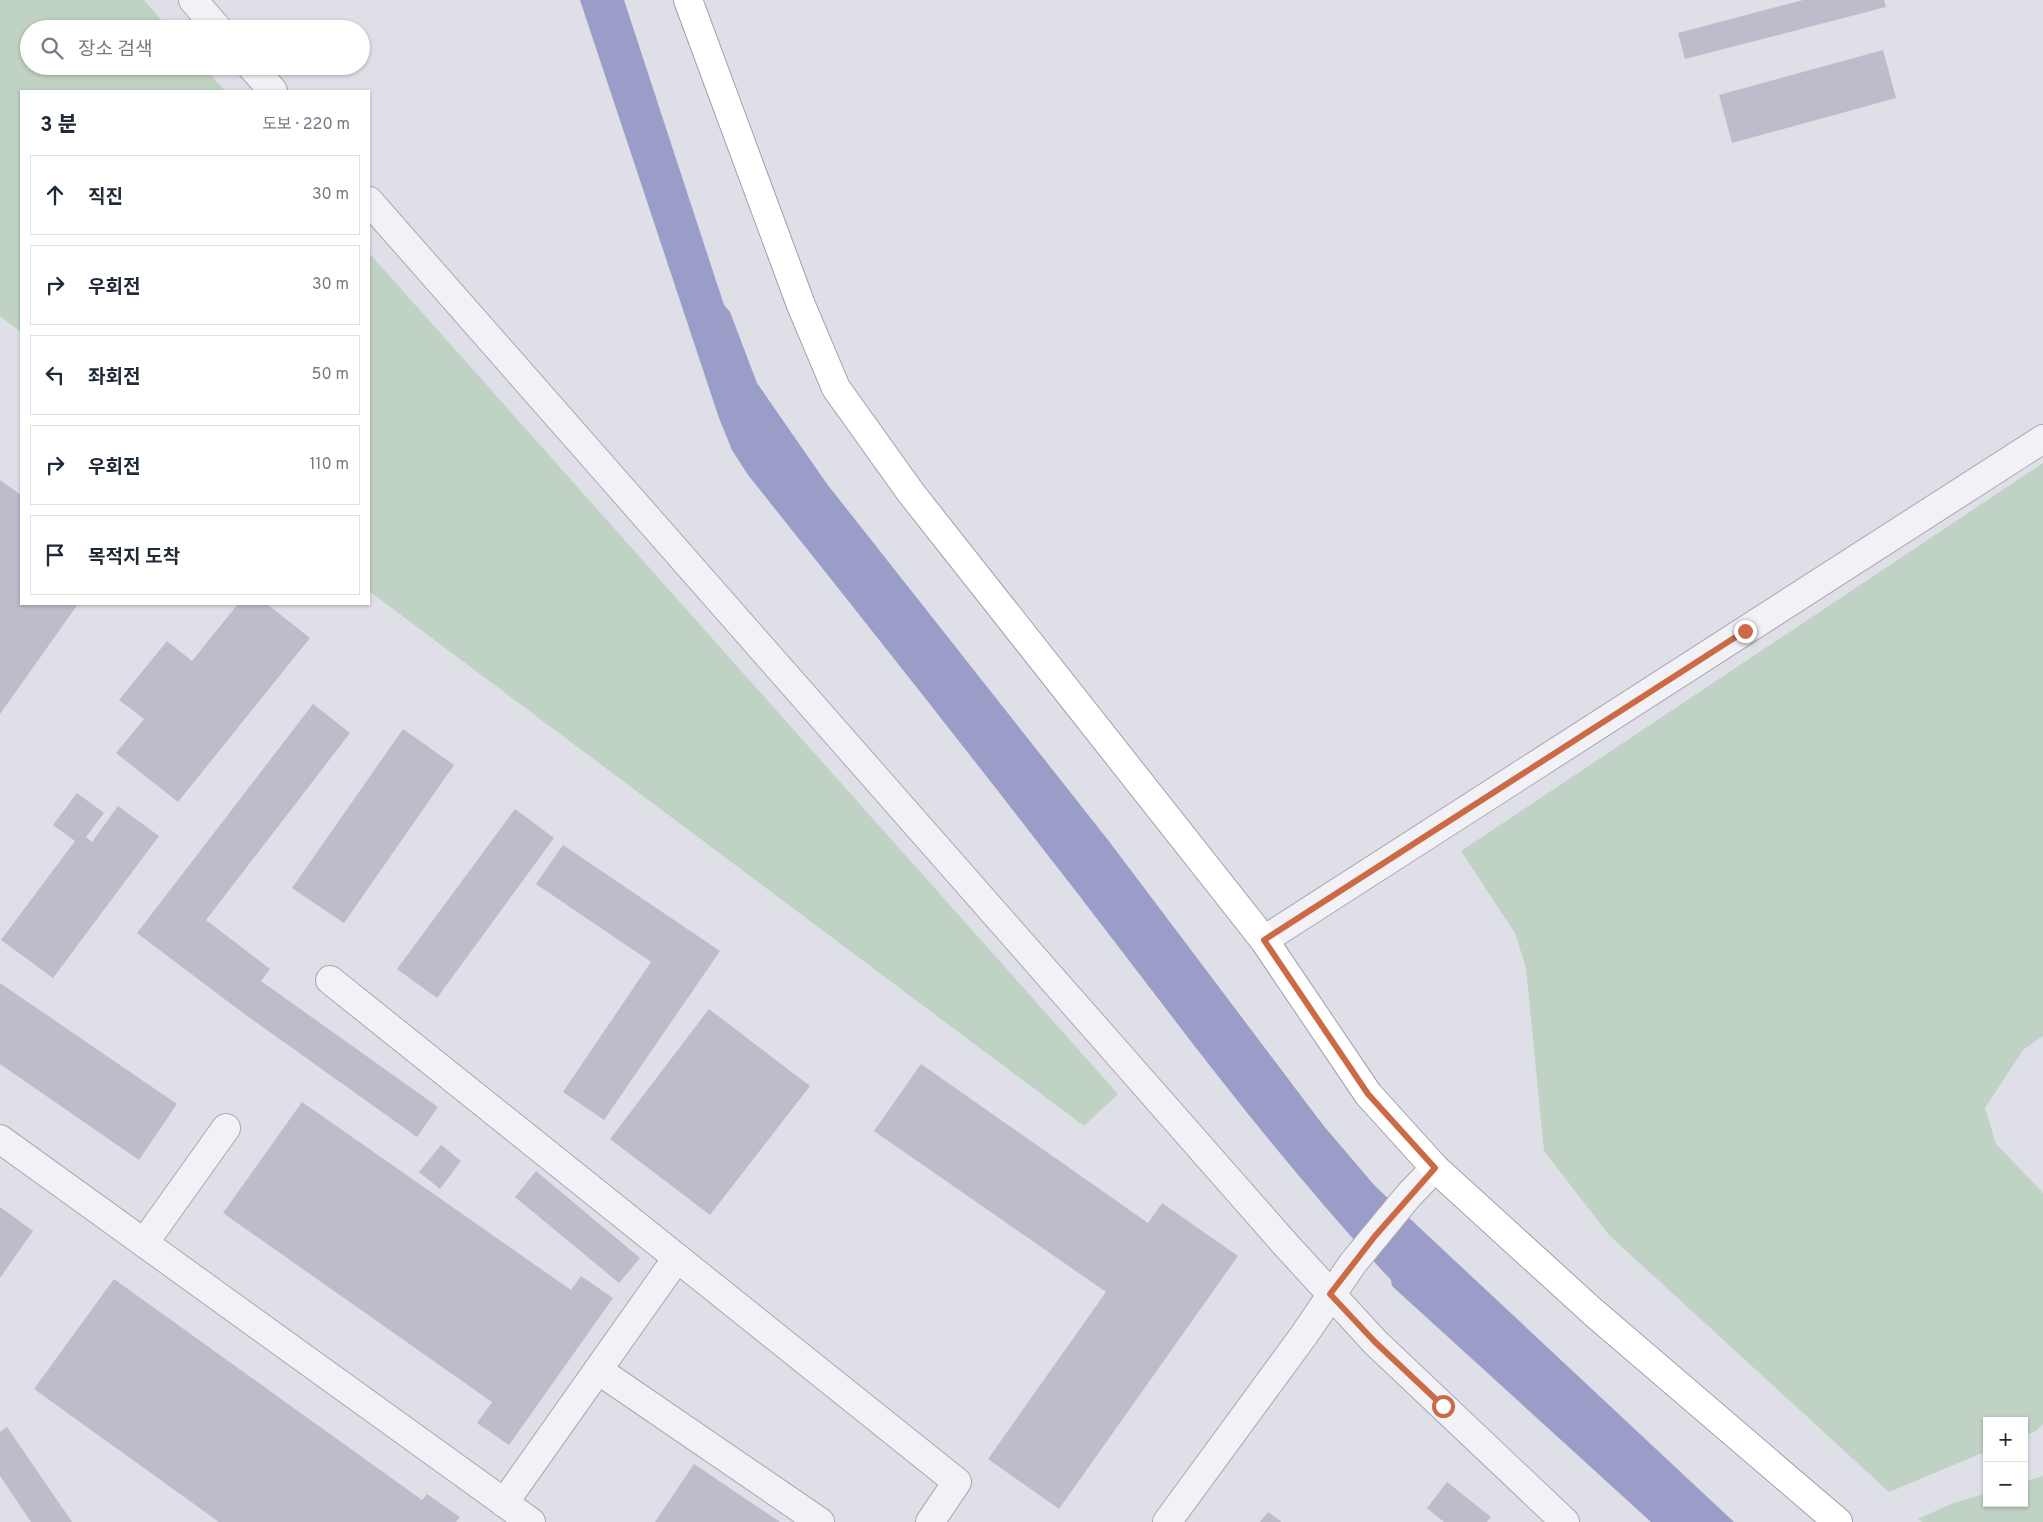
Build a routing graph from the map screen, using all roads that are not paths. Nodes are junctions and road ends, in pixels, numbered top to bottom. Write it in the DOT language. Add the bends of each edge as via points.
graph roads {
  1 [pos="193,0"];
  2 [pos="688,0"];
  3 [pos="210,20"];
  4 [pos="259,75"];
  5 [pos="272,90"];
  6 [pos="370,201"];
  7 [pos="2043,439"];
  8 [pos="1264,940"];
  9 [pos="330,980"];
  10 [pos="226,1128"];
  11 [pos="0,1139"];
  12 [pos="1435,1168"];
  13 [pos="144,1243"];
  14 [pos="677,1258"];
  15 [pos="1330,1294"];
  16 [pos="598,1370"];
  17 [pos="504,1503"];
  18 [pos="531,1522"];
  19 [pos="820,1522"];
  20 [pos="930,1522"];
  21 [pos="1167,1522"];
  22 [pos="1565,1522"];
  23 [pos="1838,1522"];
  1 -- 3 [label="street"];
  2 -- 8 [label="main road" via="798,296 836,388 911,493"];
  4 -- 5 [label="street"];
  6 -- 15 [label="street"];
  7 -- 8 [label="street"];
  8 -- 12 [label="main road" via="1368,1094"];
  9 -- 14 [label="street"];
  10 -- 13 [label="street"];
  11 -- 13 [label="street"];
  12 -- 15 [label="street" via="1409,1195"];
  12 -- 23 [label="main road" via="1593,1312"];
  13 -- 17 [label="street"];
  14 -- 16 [label="street"];
  14 -- 20 [label="street" via="957,1482"];
  15 -- 21 [label="street" via="1304,1335"];
  15 -- 22 [label="street" via="1375,1342"];
  16 -- 17 [label="street"];
  16 -- 19 [label="street"];
  17 -- 18 [label="street"];
}
